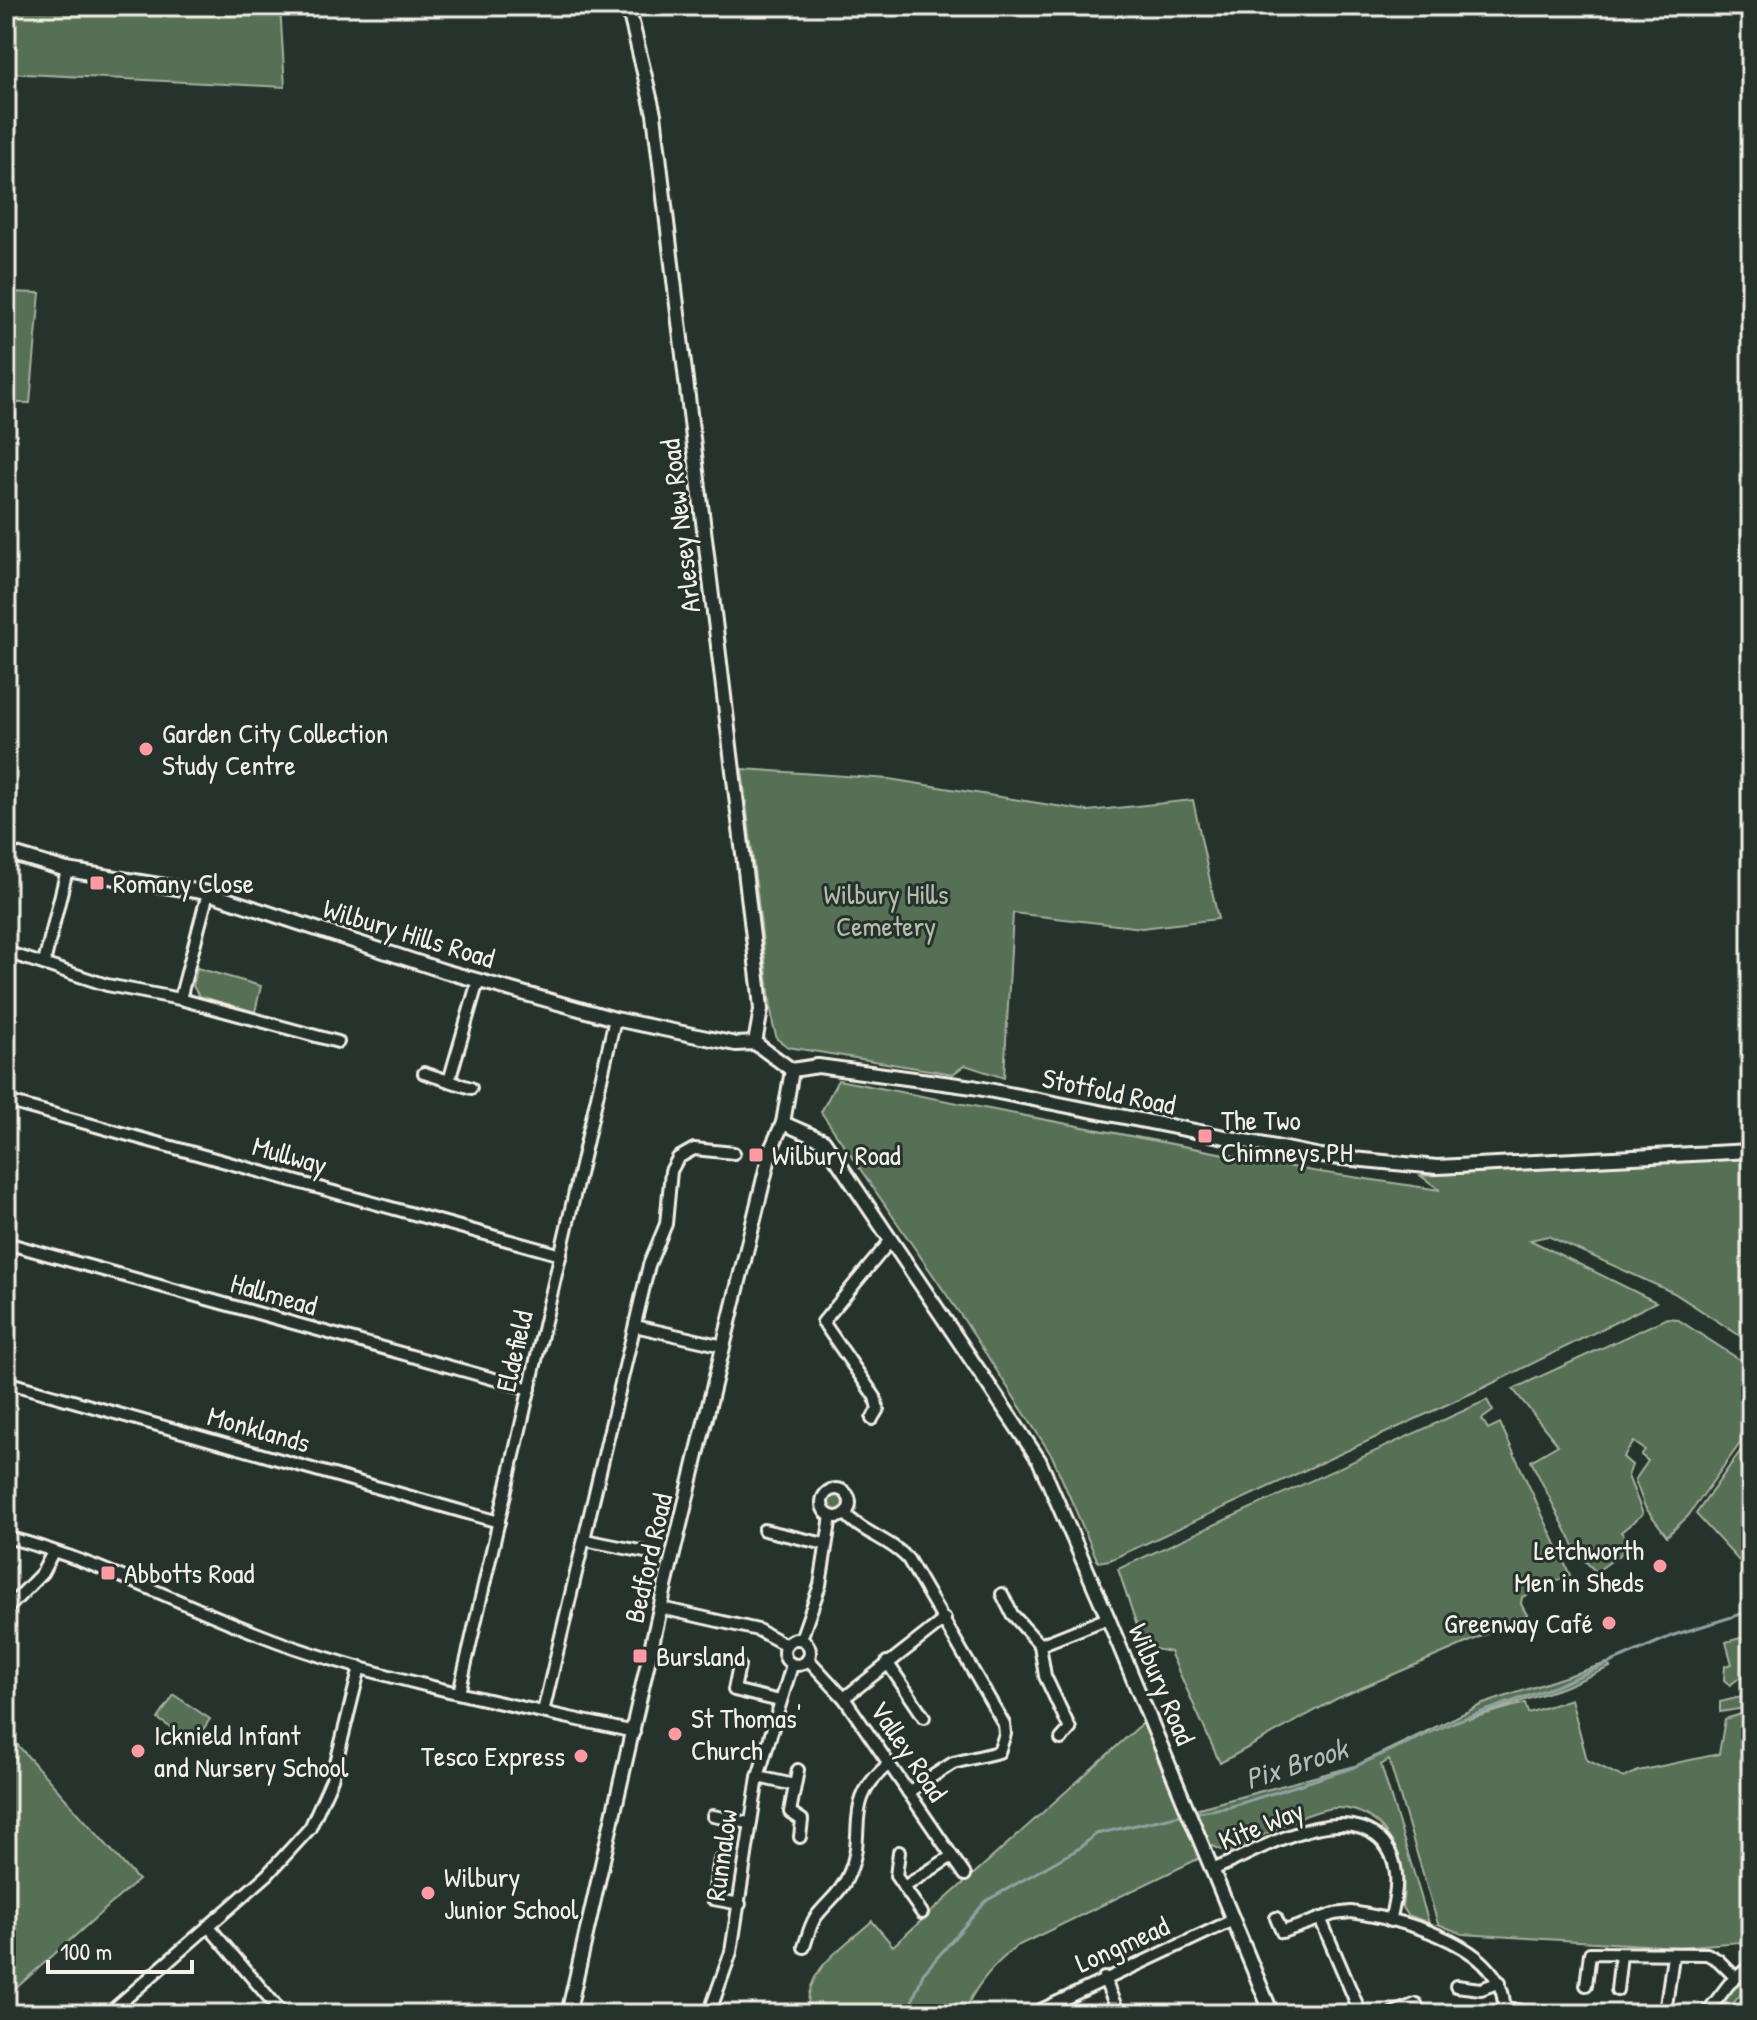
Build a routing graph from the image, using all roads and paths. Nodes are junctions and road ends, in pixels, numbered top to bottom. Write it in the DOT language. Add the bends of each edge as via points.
graph roads {
  1 [pos="628,6"];
  2 [pos="6,852"];
  3 [pos="67,870"];
  4 [pos="208,893"];
  5 [pos="6,952"];
  6 [pos="44,963"];
  7 [pos="478,981"];
  8 [pos="180,999"];
  9 [pos="615,1019"];
  10 [pos="338,1042"];
  11 [pos="755,1043"];
  12 [pos="792,1070"];
  13 [pos="424,1073"];
  14 [pos="449,1081"];
  15 [pos="471,1088"];
  16 [pos="6,1101"];
  17 [pos="783,1123"];
  18 [pos="1751,1151"];
  19 [pos="734,1153"];
  20 [pos="891,1240"];
  21 [pos="6,1243"];
  22 [pos="561,1255"];
  23 [pos="635,1326"];
  24 [pos="723,1346"];
  25 [pos="6,1382"];
  26 [pos="530,1389"];
  27 [pos="872,1419"];
  28 [pos="846,1514"];
  29 [pos="831,1516"];
  30 [pos="499,1522"];
  31 [pos="764,1530"];
  32 [pos="6,1537"];
  33 [pos="585,1540"];
  34 [pos="825,1544"];
  35 [pos="53,1552"];
  36 [pos="645,1552"];
  37 [pos="1002,1594"];
  38 [pos="661,1608"];
  39 [pos="6,1610"];
  40 [pos="1108,1618"];
  41 [pos="945,1619"];
  42 [pos="801,1639"];
  43 [pos="786,1645"];
  44 [pos="1040,1645"];
  45 [pos="808,1659"];
  46 [pos="887,1662"];
  47 [pos="739,1665"];
  48 [pos="792,1665"];
  49 [pos="360,1667"];
  50 [pos="459,1693"];
  51 [pos="844,1698"];
  52 [pos="780,1701"];
  53 [pos="543,1712"];
  54 [pos="924,1717"];
  55 [pos="634,1732"];
  56 [pos="1061,1739"];
  57 [pos="889,1764"];
  58 [pos="798,1770"];
  59 [pos="758,1777"];
  60 [pos="794,1785"];
  61 [pos="908,1792"];
  62 [pos="713,1816"];
  63 [pos="749,1823"];
  64 [pos="800,1837"];
  65 [pos="899,1852"];
  66 [pos="952,1856"];
  67 [pos="720,1860"];
  68 [pos="1212,1870"];
  69 [pos="965,1875"];
  70 [pos="904,1887"];
  71 [pos="740,1904"];
  72 [pos="922,1913"];
  73 [pos="1276,1918"];
  74 [pos="1320,1918"];
  75 [pos="1233,1920"];
  76 [pos="1390,1921"];
  77 [pos="208,1926"];
  78 [pos="804,1947"];
  79 [pos="1621,1954"];
  80 [pos="1673,1956"];
  81 [pos="1751,1965"];
  82 [pos="1104,1978"];
  83 [pos="1736,1978"];
  84 [pos="1500,1982"];
  85 [pos="1586,1985"];
  86 [pos="1456,1986"];
  87 [pos="1617,1990"];
  88 [pos="1504,2010"];
  89 [pos="1665,2013"];
  90 [pos="108,2014"];
  91 [pos="283,2014"];
  92 [pos="568,2014"];
  93 [pos="709,2014"];
  94 [pos="1032,2014"];
  95 [pos="1119,2014"];
  96 [pos="1272,2014"];
  97 [pos="1361,2014"];
  98 [pos="1391,2014"];
  99 [pos="1421,2014"];
  100 [pos="1533,2014"];
  101 [pos="1706,2014"];
  1 -- 11 [label="street, Arlesey New Road" via="654,114 710,569 759,987"];
  2 -- 3 [label="street, Wilbury Hills Road"];
  3 -- 4 [label="street, Wilbury Hills Road"];
  3 -- 6 [label="street"];
  4 -- 7 [label="street, Wilbury Hills Road"];
  4 -- 8 [label="street"];
  5 -- 6 [label="street"];
  6 -- 8 [label="street" via="107,985"];
  7 -- 9 [label="street, Wilbury Hills Road"];
  7 -- 14 [label="street"];
  8 -- 10 [label="street"];
  9 -- 11 [label="street, Wilbury Hills Road" via="736,1044"];
  9 -- 22 [label="street, Eldefield"];
  11 -- 12 [label="street"];
  12 -- 17 [label="street, Bedford Road"];
  12 -- 18 [label="street, Stotfold Road" via="818,1066 958,1085 1321,1156 1437,1167"];
  13 -- 14 [label="street"];
  14 -- 15 [label="street"];
  16 -- 22 [label="street, Mullway"];
  17 -- 20 [label="street, Wilbury Road" via="824,1141"];
  17 -- 24 [label="street, Bedford Road" via="771,1149"];
  19 -- 23 [label="street" via="694,1149 673,1164 666,1224 649,1265"];
  20 -- 27 [label="street" via="823,1322 875,1397 878,1409"];
  20 -- 40 [label="street, Wilbury Road" via="1039,1460"];
  21 -- 26 [label="street, Hallmead"];
  22 -- 26 [label="street, Eldefield"];
  23 -- 24 [label="street"];
  23 -- 33 [label="street"];
  24 -- 38 [label="street, Bedford Road"];
  25 -- 30 [label="street, Monklands"];
  26 -- 30 [label="street, Eldefield"];
  28 -- 29 [label="street"];
  28 -- 29 [label="street" via="850,1498 833,1489 822,1501"];
  28 -- 41 [label="street" via="900,1551"];
  29 -- 34 [label="street"];
  30 -- 50 [label="street, Eldefield"];
  31 -- 34 [label="street"];
  32 -- 35 [label="street"];
  33 -- 36 [label="street, Bedford Road"];
  33 -- 53 [label="street"];
  34 -- 42 [label="street" via="820,1585"];
  35 -- 39 [label="street" via="42,1573"];
  35 -- 49 [label="street" via="226,1622"];
  37 -- 44 [label="street"];
  38 -- 43 [label="street" via="758,1630"];
  38 -- 55 [label="street, Bedford Road"];
  40 -- 44 [label="street"];
  40 -- 68 [label="street, Wilbury Road"];
  41 -- 46 [label="street"];
  41 -- 61 [label="street" via="1004,1724 1003,1744 989,1756 953,1763"];
  42 -- 43 [label="street"];
  42 -- 45 [label="street" via="810,1648"];
  43 -- 48 [label="street" via="784,1656"];
  44 -- 56 [label="street" via="1045,1676 1070,1729"];
  45 -- 48 [label="street"];
  45 -- 51 [label="street, Valley Road"];
  46 -- 51 [label="street"];
  46 -- 54 [label="street"];
  47 -- 52 [label="street" via="734,1690"];
  48 -- 52 [label="street, Runnalow"];
  49 -- 50 [label="street"];
  49 -- 77 [label="street" via="332,1779 310,1828 267,1875"];
  50 -- 53 [label="street"];
  51 -- 57 [label="street, Valley Road"];
  52 -- 59 [label="street, Runnalow"];
  53 -- 55 [label="street"];
  55 -- 92 [label="street, Bedford Road"];
  57 -- 61 [label="street, Valley Road"];
  57 -- 78 [label="street" via="860,1798 851,1870 815,1918"];
  58 -- 60 [label="street"];
  59 -- 60 [label="street"];
  59 -- 63 [label="street, Runnalow"];
  60 -- 64 [label="street" via="790,1812 802,1820"];
  61 -- 66 [label="street, Valley Road"];
  62 -- 63 [label="street"];
  63 -- 71 [label="street, Runnalow"];
  65 -- 70 [label="street" via="896,1876"];
  66 -- 69 [label="street, Valley Road"];
  66 -- 70 [label="street"];
  67 -- 71 [label="street" via="713,1899"];
  68 -- 75 [label="street, Wilbury Road"];
  68 -- 76 [label="street, Kite Way" via="1316,1827 1354,1824 1375,1835 1394,1858 1397,1884"];
  70 -- 72 [label="street"];
  71 -- 93 [label="street, Runnalow" via="731,1952"];
  73 -- 74 [label="street" via="1282,1932"];
  74 -- 76 [label="street" via="1351,1912"];
  74 -- 97 [label="street"];
  75 -- 82 [label="street, Longmead"];
  75 -- 96 [label="street, Wilbury Road"];
  76 -- 84 [label="street" via="1475,1954"];
  77 -- 90 [label="street"];
  77 -- 91 [label="street"];
  79 -- 80 [label="street"];
  79 -- 85 [label="street" via="1590,1953"];
  79 -- 87 [label="street"];
  80 -- 83 [label="street" via="1707,1954"];
  80 -- 89 [label="street"];
  81 -- 83 [label="street"];
  82 -- 94 [label="street, Longmead"];
  82 -- 95 [label="street"];
  83 -- 101 [label="street"];
  84 -- 86 [label="street" via="1481,1989"];
  84 -- 88 [label="street"];
  88 -- 100 [label="street"];
  98 -- 99 [label="street" via="1416,2004"];
}
